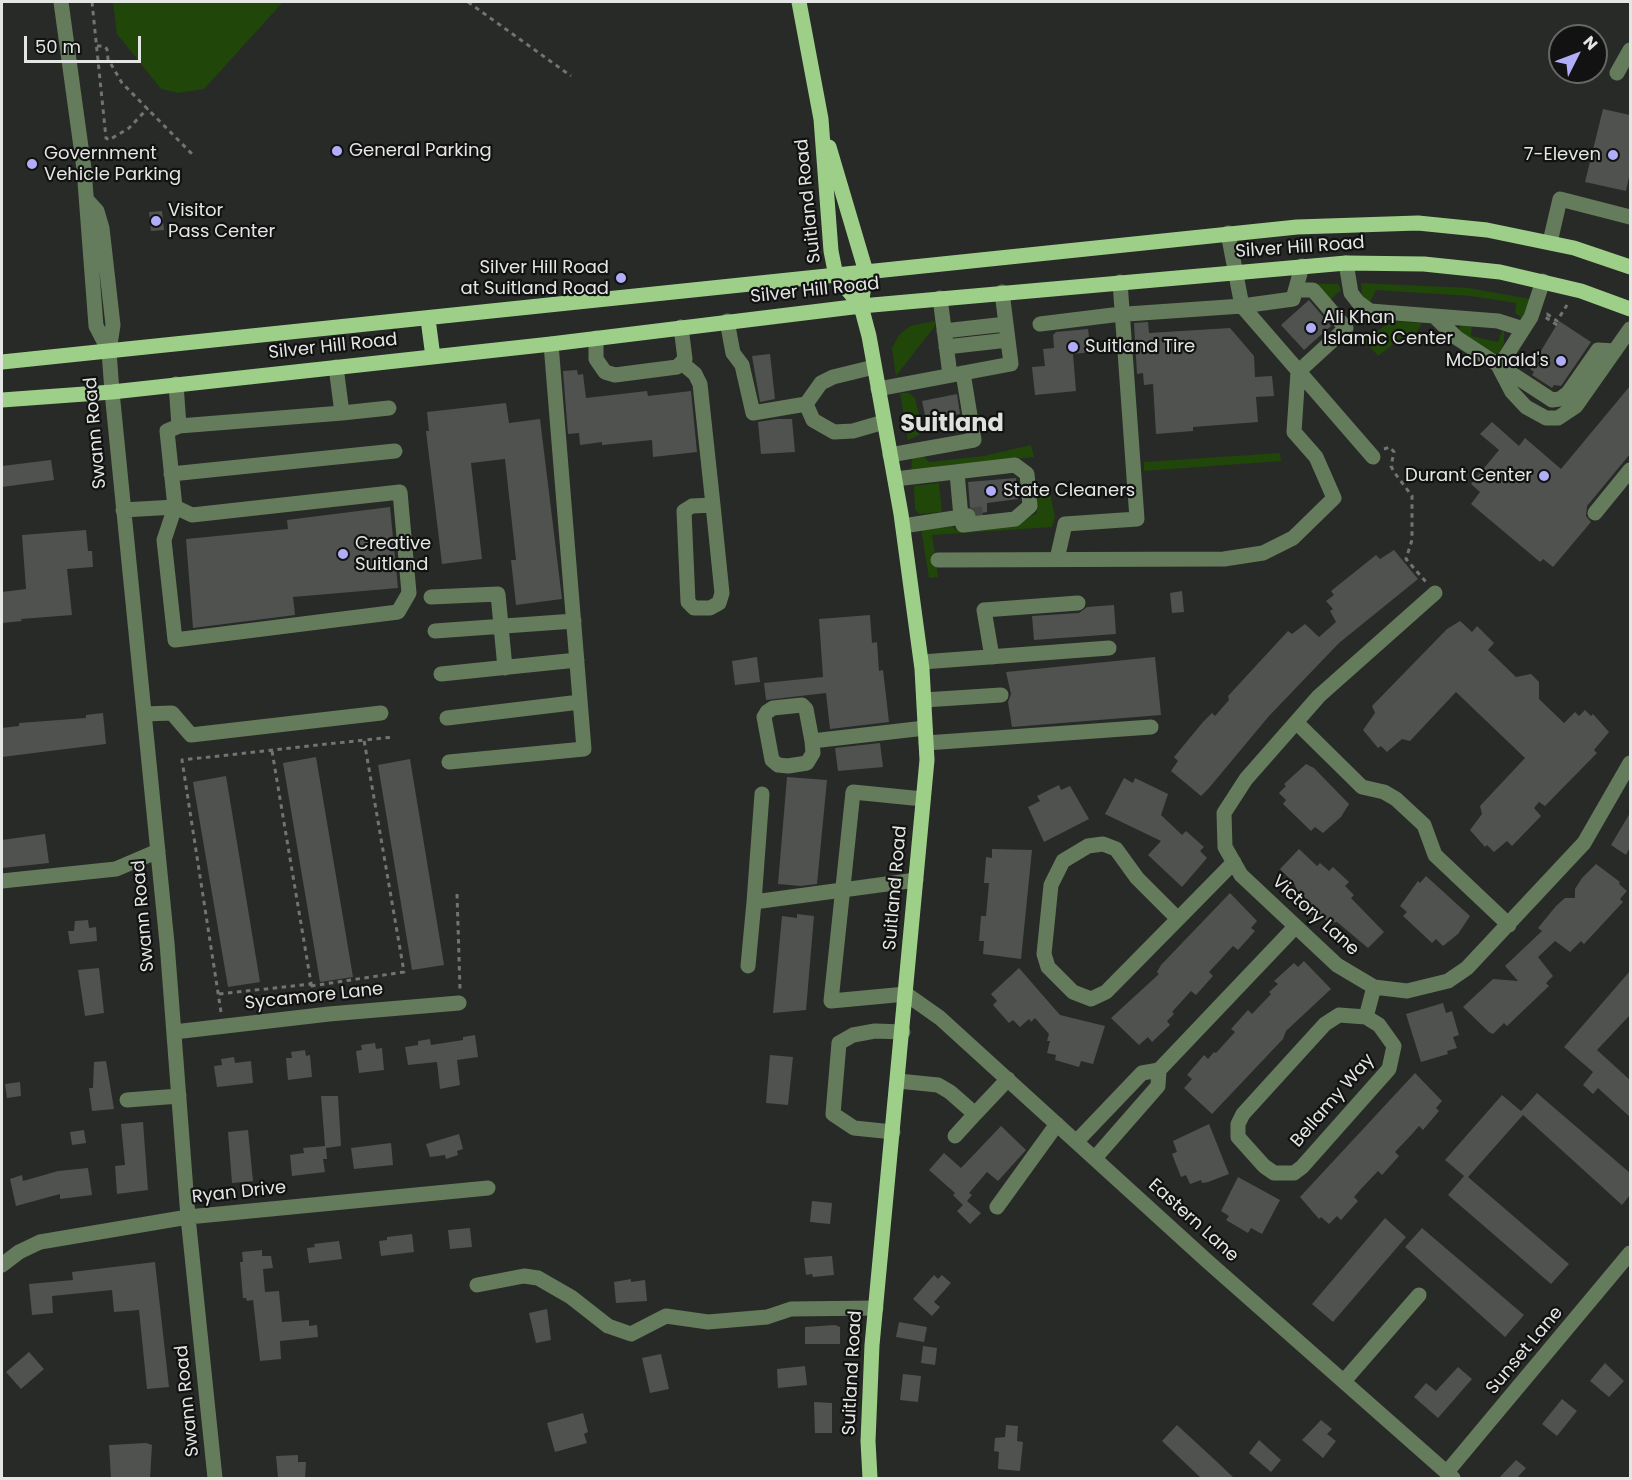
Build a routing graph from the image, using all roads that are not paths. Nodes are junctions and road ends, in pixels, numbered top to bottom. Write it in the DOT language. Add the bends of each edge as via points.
graph roads {
  1 [pos="61,2"];
  2 [pos="799,2"];
  3 [pos="1630,50"];
  4 [pos="1617,73"];
  5 [pos="820,119"];
  6 [pos="1630,217"];
  7 [pos="1228,233"];
  8 [pos="1550,242"];
  9 [pos="1346,263"];
  10 [pos="1302,266"];
  11 [pos="1630,267"];
  12 [pos="866,272"];
  13 [pos="1234,272"];
  14 [pos="836,276"];
  15 [pos="1543,280"];
  16 [pos="1120,282"];
  17 [pos="1296,290"];
  18 [pos="1002,292"];
  19 [pos="940,298"];
  20 [pos="861,306"];
  21 [pos="1242,306"];
  22 [pos="1630,309"];
  23 [pos="1117,315"];
  24 [pos="1434,316"];
  25 [pos="428,319"];
  26 [pos="727,321"];
  27 [pos="1040,324"];
  28 [pos="681,327"];
  29 [pos="1523,329"];
  30 [pos="1630,329"];
  31 [pos="944,331"];
  32 [pos="1006,332"];
  33 [pos="596,338"];
  34 [pos="551,344"];
  35 [pos="946,347"];
  36 [pos="109,351"];
  37 [pos="434,357"];
  38 [pos="2,362"];
  39 [pos="682,363"];
  40 [pos="336,367"];
  41 [pos="874,367"];
  42 [pos="1499,367"];
  43 [pos="1298,372"];
  44 [pos="956,374"];
  45 [pos="176,384"];
  46 [pos="878,389"];
  47 [pos="111,392"];
  48 [pos="2,400"];
  49 [pos="806,404"];
  50 [pos="389,408"];
  51 [pos="342,413"];
  52 [pos="884,422"];
  53 [pos="179,426"];
  54 [pos="395,451"];
  55 [pos="890,454"];
  56 [pos="1373,457"];
  57 [pos="957,473"];
  58 [pos="171,474"];
  59 [pos="1629,475"];
  60 [pos="895,479"];
  61 [pos="713,504"];
  62 [pos="1030,506"];
  63 [pos="175,507"];
  64 [pos="123,510"];
  65 [pos="988,513"];
  66 [pos="1595,513"];
  67 [pos="964,517"];
  68 [pos="903,526"];
  69 [pos="1057,559"];
  70 [pos="938,560"];
  71 [pos="1435,593"];
  72 [pos="431,597"];
  73 [pos="1078,603"];
  74 [pos="574,621"];
  75 [pos="501,626"];
  76 [pos="435,631"];
  77 [pos="1109,648"];
  78 [pos="992,657"];
  79 [pos="577,660"];
  80 [pos="922,662"];
  81 [pos="505,668"];
  82 [pos="441,674"];
  83 [pos="1001,695"];
  84 [pos="924,700"];
  85 [pos="580,702"];
  86 [pos="381,713"];
  87 [pos="144,714"];
  88 [pos="447,718"];
  89 [pos="1296,722"];
  90 [pos="1151,727"];
  91 [pos="925,735"];
  92 [pos="812,741"];
  93 [pos="449,762"];
  94 [pos="1630,763"];
  95 [pos="762,794"];
  96 [pos="923,799"];
  97 [pos="158,851"];
  98 [pos="1234,862"];
  99 [pos="916,880"];
  100 [pos="2,881"];
  101 [pos="841,892"];
  102 [pos="754,902"];
  103 [pos="1178,919"];
  104 [pos="1509,926"];
  105 [pos="1295,927"];
  106 [pos="748,966"];
  107 [pos="1374,987"];
  108 [pos="906,994"];
  109 [pos="459,1003"];
  110 [pos="1366,1017"];
  111 [pos="174,1032"];
  112 [pos="903,1032"];
  113 [pos="1159,1070"];
  114 [pos="1008,1079"];
  115 [pos="898,1081"];
  116 [pos="179,1096"];
  117 [pos="127,1100"];
  118 [pos="975,1114"];
  119 [pos="1058,1124"];
  120 [pos="893,1132"];
  121 [pos="955,1136"];
  122 [pos="1077,1141"];
  123 [pos="1095,1158"];
  124 [pos="488,1188"];
  125 [pos="997,1208"];
  126 [pos="188,1217"];
  127 [pos="1630,1253"];
  128 [pos="2,1265"];
  129 [pos="477,1286"];
  130 [pos="1419,1295"];
  131 [pos="876,1308"];
  132 [pos="1344,1381"];
  133 [pos="1450,1475"];
  134 [pos="215,1479"];
  135 [pos="870,1479"];
  1 -- 36 [label="street, Swann Road" via="87,200 97,211 102,228 113,325"];
  2 -- 5 [label="main road, Suitland Road"];
  3 -- 4 [label="street"];
  5 -- 12 [label="main road, Suitland Road"];
  5 -- 14 [label="main road, Suitland Road"];
  6 -- 8 [label="street" via="1560,199"];
  7 -- 8 [label="main road, Silver Hill Road" via="1297,226 1418,223"];
  7 -- 12 [label="main road, Silver Hill Road"];
  7 -- 13 [label="street"];
  8 -- 11 [label="main road, Silver Hill Road"];
  9 -- 10 [label="main road, Silver Hill Road"];
  9 -- 15 [label="main road, Silver Hill Road" via="1454,266"];
  9 -- 24 [label="street" via="1351,293 1364,308"];
  10 -- 13 [label="main road, Silver Hill Road"];
  10 -- 17 [label="street"];
  12 -- 14 [label="main road, Silver Hill Road"];
  12 -- 20 [label="main road, Suitland Road"];
  13 -- 16 [label="main road, Silver Hill Road"];
  13 -- 21 [label="street"];
  14 -- 20 [label="main road, Suitland Road"];
  14 -- 25 [label="main road, Silver Hill Road"];
  15 -- 22 [label="main road, Silver Hill Road"];
  15 -- 29 [label="street"];
  16 -- 18 [label="main road, Silver Hill Road"];
  16 -- 23 [label="street"];
  17 -- 21 [label="street" via="1293,299"];
  17 -- 43 [label="street" via="1313,290 1346,328"];
  18 -- 19 [label="main road, Silver Hill Road"];
  18 -- 32 [label="street"];
  19 -- 20 [label="main road, Silver Hill Road"];
  19 -- 31 [label="street"];
  20 -- 26 [label="main road, Silver Hill Road"];
  20 -- 41 [label="main road, Suitland Road"];
  21 -- 23 [label="street"];
  21 -- 43 [label="street"];
  23 -- 27 [label="street"];
  23 -- 69 [label="street" via="1124,352 1137,519 1065,524"];
  24 -- 29 [label="street" via="1498,321"];
  24 -- 42 [label="street"];
  25 -- 36 [label="main road, Silver Hill Road"];
  25 -- 37 [label="main road"];
  26 -- 28 [label="main road, Silver Hill Road"];
  26 -- 49 [label="street" via="753,413"];
  28 -- 33 [label="main road, Silver Hill Road"];
  28 -- 39 [label="street" via="685,359"];
  29 -- 42 [label="street"];
  30 -- 42 [label="street" via="1576,406 1558,418 1541,416 1520,401"];
  31 -- 32 [label="street"];
  31 -- 35 [label="street"];
  32 -- 35 [label="street"];
  32 -- 44 [label="street" via="1011,364"];
  33 -- 34 [label="main road, Silver Hill Road"];
  33 -- 39 [label="street" via="596,359 605,372 615,375 677,367"];
  34 -- 37 [label="main road, Silver Hill Road"];
  34 -- 74 [label="street"];
  35 -- 44 [label="street"];
  36 -- 38 [label="main road, Silver Hill Road"];
  36 -- 47 [label="street, Swann Road"];
  37 -- 40 [label="main road, Silver Hill Road"];
  39 -- 61 [label="street" via="700,384"];
  40 -- 45 [label="main road, Silver Hill Road"];
  40 -- 51 [label="street"];
  41 -- 46 [label="main road, Suitland Road"];
  41 -- 49 [label="street" via="827,380 814,390"];
  43 -- 56 [label="street"];
  43 -- 69 [label="street" via="1294,432 1316,457 1334,498 1293,538 1263,553 1224,559"];
  44 -- 46 [label="street"];
  44 -- 55 [label="street" via="974,440"];
  45 -- 47 [label="main road, Silver Hill Road"];
  45 -- 53 [label="street"];
  46 -- 52 [label="main road, Suitland Road"];
  47 -- 48 [label="main road, Silver Hill Road"];
  47 -- 64 [label="street, Swann Road"];
  49 -- 52 [label="street" via="813,420 834,432"];
  50 -- 51 [label="street"];
  51 -- 53 [label="street"];
  52 -- 55 [label="main road, Suitland Road"];
  53 -- 58 [label="street" via="167,431"];
  54 -- 58 [label="street"];
  55 -- 60 [label="main road, Suitland Road"];
  57 -- 60 [label="street"];
  57 -- 62 [label="street" via="1016,465 1027,474"];
  57 -- 67 [label="street"];
  58 -- 63 [label="street"];
  59 -- 66 [label="street"];
  60 -- 68 [label="main road, Suitland Road"];
  61 -- 61 [label="street" via="722,593 719,603 710,608 694,608 688,602 684,511"];
  62 -- 65 [label="street"];
  62 -- 67 [label="street" via="1015,519 963,525"];
  63 -- 63 [label="street" via="192,515 400,492 409,593 398,612 175,640 164,540"];
  63 -- 64 [label="street"];
  64 -- 87 [label="street, Swann Road"];
  67 -- 68 [label="street"];
  68 -- 80 [label="main road, Suitland Road"];
  69 -- 70 [label="street"];
  71 -- 89 [label="street, Victory Lane" via="1319,696"];
  72 -- 75 [label="street" via="498,594"];
  73 -- 78 [label="street" via="984,610"];
  74 -- 75 [label="street"];
  74 -- 79 [label="street"];
  75 -- 76 [label="street"];
  75 -- 81 [label="street"];
  77 -- 78 [label="street"];
  78 -- 80 [label="street"];
  79 -- 81 [label="street"];
  79 -- 85 [label="street"];
  80 -- 84 [label="main road, Suitland Road"];
  81 -- 82 [label="street"];
  83 -- 84 [label="street"];
  84 -- 91 [label="main road, Suitland Road"];
  85 -- 88 [label="street"];
  85 -- 93 [label="street" via="584,749"];
  86 -- 87 [label="street" via="191,735 172,713"];
  87 -- 97 [label="street, Swann Road"];
  89 -- 98 [label="street, Victory Lane" via="1246,778 1224,813 1225,847"];
  89 -- 104 [label="street" via="1362,787 1396,799 1424,825 1435,855"];
  90 -- 91 [label="street"];
  91 -- 92 [label="street"];
  91 -- 96 [label="main road, Suitland Road"];
  94 -- 104 [label="street, Victory Lane" via="1584,843"];
  95 -- 102 [label="street"];
  96 -- 99 [label="main road, Suitland Road"];
  96 -- 101 [label="street" via="853,792"];
  97 -- 100 [label="street" via="116,869"];
  97 -- 111 [label="street, Swann Road"];
  98 -- 103 [label="street"];
  98 -- 105 [label="street, Victory Lane" via="1241,875"];
  99 -- 101 [label="street"];
  99 -- 108 [label="main road, Suitland Road"];
  101 -- 102 [label="street"];
  101 -- 108 [label="street" via="831,1001"];
  102 -- 106 [label="street"];
  103 -- 103 [label="street" via="1106,992 1091,999 1073,992 1048,967 1044,954 1051,885 1063,861 1088,846 1103,844 1116,849 1137,878"];
  104 -- 107 [label="street, Victory Lane" via="1467,968 1448,981 1407,991"];
  105 -- 107 [label="street, Victory Lane" via="1337,965"];
  105 -- 113 [label="street"];
  107 -- 110 [label="street"];
  108 -- 112 [label="main road, Suitland Road"];
  108 -- 114 [label="street, Eastern Lane" via="940,1018"];
  109 -- 111 [label="street, Sycamore Lane"];
  110 -- 110 [label="street, Bellamy Way" via="1339,1015 1325,1024 1243,1114 1238,1137 1274,1173 1294,1173 1302,1167 1389,1069 1394,1046 1379,1025"];
  111 -- 116 [label="street, Swann Road"];
  112 -- 115 [label="main road, Suitland Road"];
  112 -- 120 [label="street" via="875,1031 853,1035 839,1043 833,1114 854,1128"];
  113 -- 122 [label="street" via="1143,1073"];
  113 -- 123 [label="street" via="1158,1086"];
  114 -- 118 [label="street"];
  114 -- 119 [label="street, Eastern Lane"];
  115 -- 118 [label="street" via="938,1085"];
  115 -- 120 [label="main road, Suitland Road"];
  116 -- 117 [label="street"];
  116 -- 126 [label="street, Swann Road"];
  118 -- 121 [label="street"];
  119 -- 122 [label="street, Eastern Lane"];
  119 -- 125 [label="street"];
  120 -- 131 [label="main road, Suitland Road"];
  122 -- 123 [label="street, Eastern Lane"];
  123 -- 132 [label="street, Eastern Lane"];
  124 -- 126 [label="street, Ryan Drive"];
  126 -- 128 [label="street, Ryan Drive" via="40,1242"];
  126 -- 134 [label="street, Swann Road"];
  127 -- 133 [label="street, Sunset Lane"];
  129 -- 131 [label="street" via="524,1276 538,1278 608,1326 631,1334 666,1316 708,1322 767,1317 791,1309"];
  130 -- 132 [label="street"];
  131 -- 135 [label="main road, Suitland Road" via="869,1399"];
  132 -- 133 [label="street, Eastern Lane"];
}
